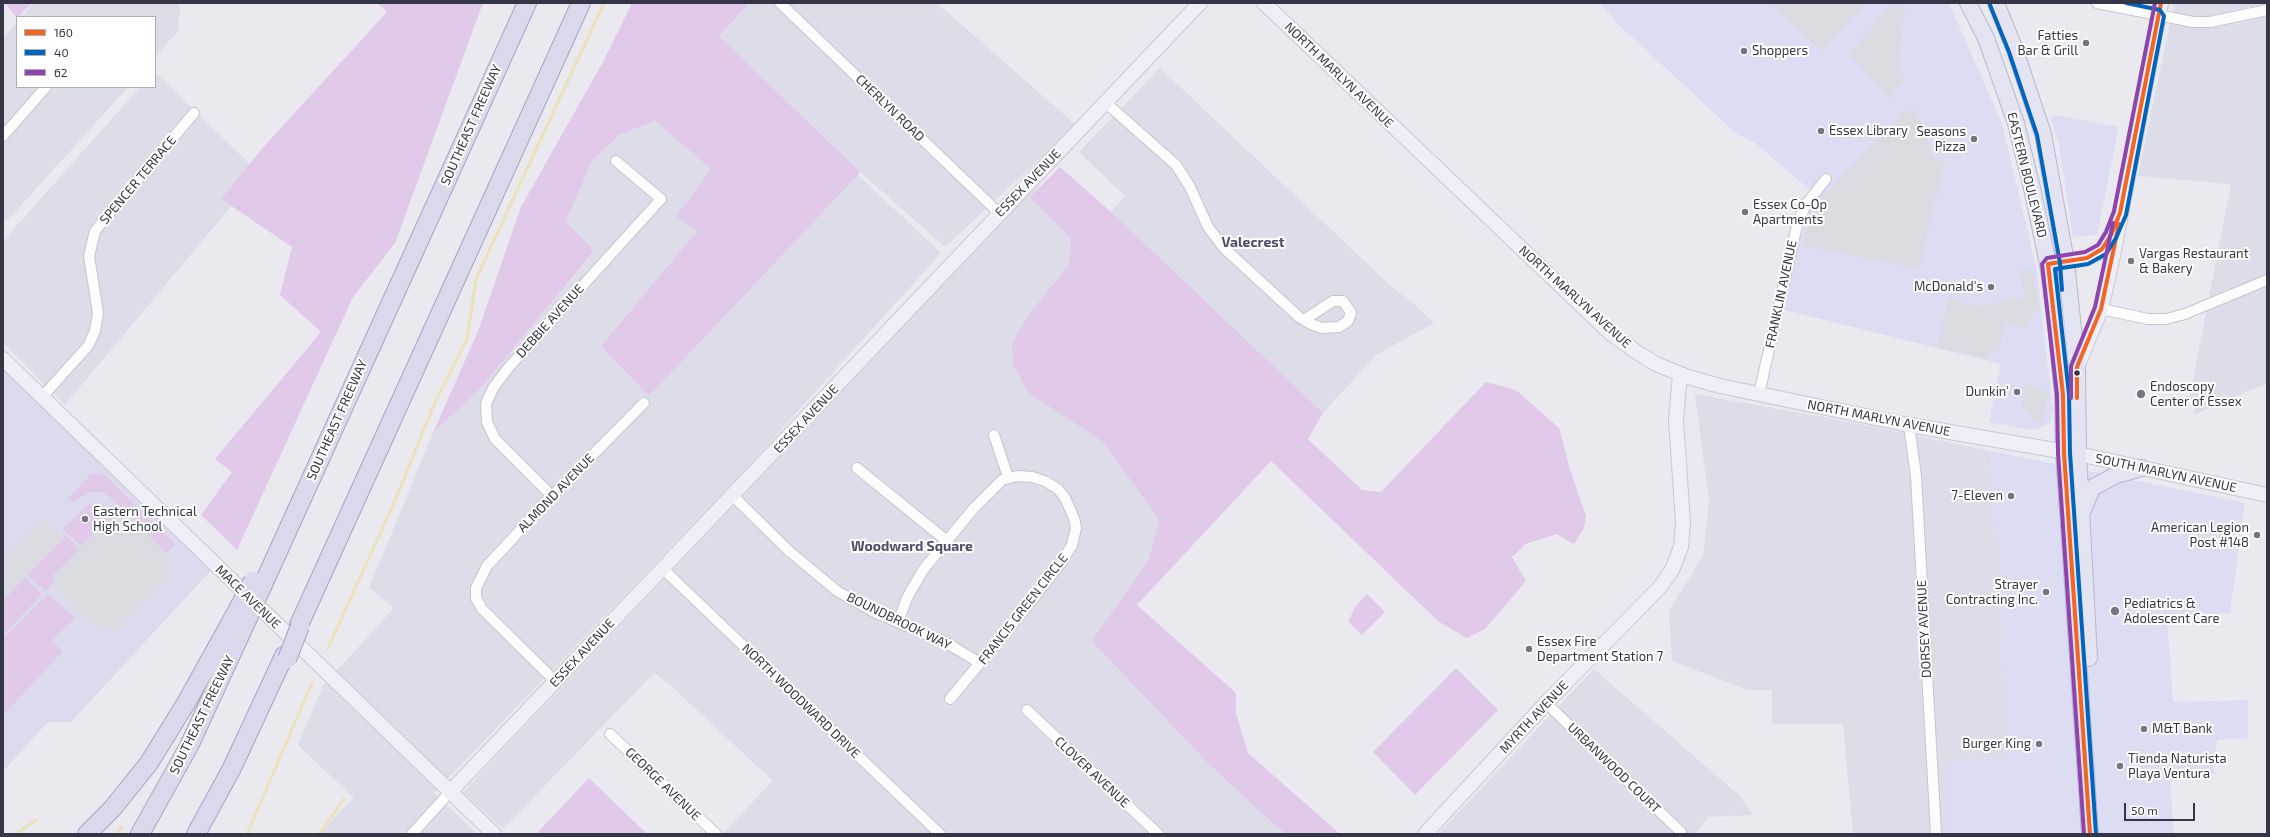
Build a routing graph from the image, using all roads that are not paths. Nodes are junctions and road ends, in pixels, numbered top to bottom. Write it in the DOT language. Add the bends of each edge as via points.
graph roads {
  1 [pos="527,3"];
  2 [pos="581,3"];
  3 [pos="780,3"];
  4 [pos="1200,3"];
  5 [pos="1264,3"];
  6 [pos="1968,3"];
  7 [pos="1996,3"];
  8 [pos="2097,3"];
  9 [pos="2159,9"];
  10 [pos="2267,10"];
  11 [pos="45,88"];
  12 [pos="1106,103"];
  13 [pos="194,114"];
  14 [pos="3,136"];
  15 [pos="616,161"];
  16 [pos="1826,179"];
  17 [pos="1000,213"];
  18 [pos="2120,213"];
  19 [pos="2066,262"];
  20 [pos="2048,264"];
  21 [pos="2267,280"];
  22 [pos="2101,309"];
  23 [pos="1304,320"];
  24 [pos="3,359"];
  25 [pos="2077,367"];
  26 [pos="1680,374"];
  27 [pos="1760,394"];
  28 [pos="42,397"];
  29 [pos="644,403"];
  30 [pos="1909,424"];
  31 [pos="994,435"];
  32 [pos="2071,454"];
  33 [pos="856,468"];
  34 [pos="2142,468"];
  35 [pos="1008,477"];
  36 [pos="2267,495"];
  37 [pos="552,496"];
  38 [pos="733,496"];
  39 [pos="2081,517"];
  40 [pos="947,541"];
  41 [pos="662,568"];
  42 [pos="242,616"];
  43 [pos="898,622"];
  44 [pos="286,658"];
  45 [pos="980,663"];
  46 [pos="555,681"];
  47 [pos="950,699"];
  48 [pos="1546,703"];
  49 [pos="1026,710"];
  50 [pos="610,734"];
  51 [pos="450,792"];
  52 [pos="1681,832"];
  53 [pos="87,834"];
  54 [pos="140,834"];
  55 [pos="196,834"];
  56 [pos="210,834"];
  57 [pos="412,834"];
  58 [pos="494,834"];
  59 [pos="716,834"];
  60 [pos="940,834"];
  61 [pos="1158,834"];
  62 [pos="1425,834"];
  63 [pos="1936,834"];
  64 [pos="2090,834"];
  65 [pos="2099,834"];
  1 -- 42 [label="highway, SOUTHEAST FREEWAY, bridge" via="316,468"];
  2 -- 44 [label="highway, bridge" via="309,602"];
  3 -- 17 [label="street, CHERLYN ROAD"];
  4 -- 12 [label="street, ESSEX AVENUE"];
  5 -- 26 [label="street, NORTH MARLYN AVENUE" via="1609,332 1638,353"];
  6 -- 20 [label="main road, EASTERN BOULEVARD" via="1986,38 2016,123"];
  7 -- 19 [label="main road, EASTERN BOULEVARD" via="2015,50 2043,134"];
  8 -- 9 [label="street"];
  9 -- 10 [label="street" via="2193,22 2210,22"];
  9 -- 18 [label="street"];
  11 -- 14 [label="street"];
  12 -- 17 [label="street, ESSEX AVENUE"];
  12 -- 23 [label="street" via="1176,166 1190,187 1208,227 1224,248"];
  13 -- 28 [label="street, SPENCER TERRACE" via="96,231 89,256 98,322 88,346"];
  15 -- 37 [label="street, DEBBIE AVENUE" via="661,199 509,367 493,388 486,404 487,422 495,439"];
  16 -- 27 [label="street, FRANKLIN AVENUE" via="1807,203 1798,221"];
  17 -- 38 [label="street, ESSEX AVENUE"];
  18 -- 19 [label="street" via="2102,248 2087,258"];
  18 -- 22 [label="street"];
  19 -- 20 [label="street"];
  19 -- 25 [label="main road, EASTERN BOULEVARD"];
  20 -- 32 [label="main road, EASTERN BOULEVARD"];
  21 -- 22 [label="street" via="2185,314 2166,319 2148,319"];
  22 -- 25 [label="street"];
  24 -- 28 [label="street, MACE AVENUE"];
  25 -- 32 [label="main road, EASTERN BOULEVARD"];
  26 -- 27 [label="street, NORTH MARLYN AVENUE" via="1698,381"];
  26 -- 48 [label="street, MYRTH AVENUE" via="1676,420 1683,523 1680,553 1660,587"];
  27 -- 30 [label="street, NORTH MARLYN AVENUE"];
  28 -- 51 [label="street, MACE AVENUE"];
  29 -- 37 [label="street, ALMOND AVENUE"];
  30 -- 32 [label="street, NORTH MARLYN AVENUE"];
  30 -- 63 [label="street, DORSEY AVENUE" via="1916,476"];
  31 -- 35 [label="street"];
  32 -- 34 [label="street, SOUTH MARLYN AVENUE"];
  32 -- 39 [label="main road, EASTERN BOULEVARD"];
  32 -- 64 [label="main road, EASTERN BOULEVARD"];
  33 -- 40 [label="street"];
  34 -- 36 [label="street, SOUTH MARLYN AVENUE"];
  34 -- 39 [label="main road" via="2116,475 2092,488"];
  35 -- 40 [label="street" via="992,488"];
  35 -- 45 [label="street, FRANCIS GREEN CIRCLE" via="1032,476 1058,489 1072,513 1075,535 1060,564"];
  37 -- 46 [label="street, ALMOND AVENUE" via="487,566 476,588 476,598 482,609"];
  38 -- 41 [label="street, ESSEX AVENUE"];
  38 -- 43 [label="street, BOUNDBROOK WAY" via="826,583 863,606"];
  39 -- 65 [label="main road, EASTERN BOULEVARD"];
  40 -- 43 [label="street" via="917,580"];
  41 -- 46 [label="street, ESSEX AVENUE"];
  41 -- 60 [label="street, NORTH WOODWARD DRIVE"];
  42 -- 53 [label="highway" via="149,763 112,809"];
  42 -- 54 [label="highway, SOUTHEAST FREEWAY" via="189,746"];
  43 -- 45 [label="street, BOUNDBROOK WAY" via="945,642"];
  44 -- 55 [label="highway" via="232,768"];
  44 -- 56 [label="highway" via="260,730"];
  45 -- 47 [label="street, FRANCIS GREEN CIRCLE"];
  46 -- 51 [label="street, ESSEX AVENUE"];
  48 -- 52 [label="street, URBANWOOD COURT"];
  48 -- 62 [label="street, MYRTH AVENUE"];
  49 -- 61 [label="street, CLOVER AVENUE"];
  50 -- 59 [label="street, GEORGE AVENUE"];
  51 -- 57 [label="street, ESSEX AVENUE"];
  51 -- 58 [label="street, MACE AVENUE"];
}
